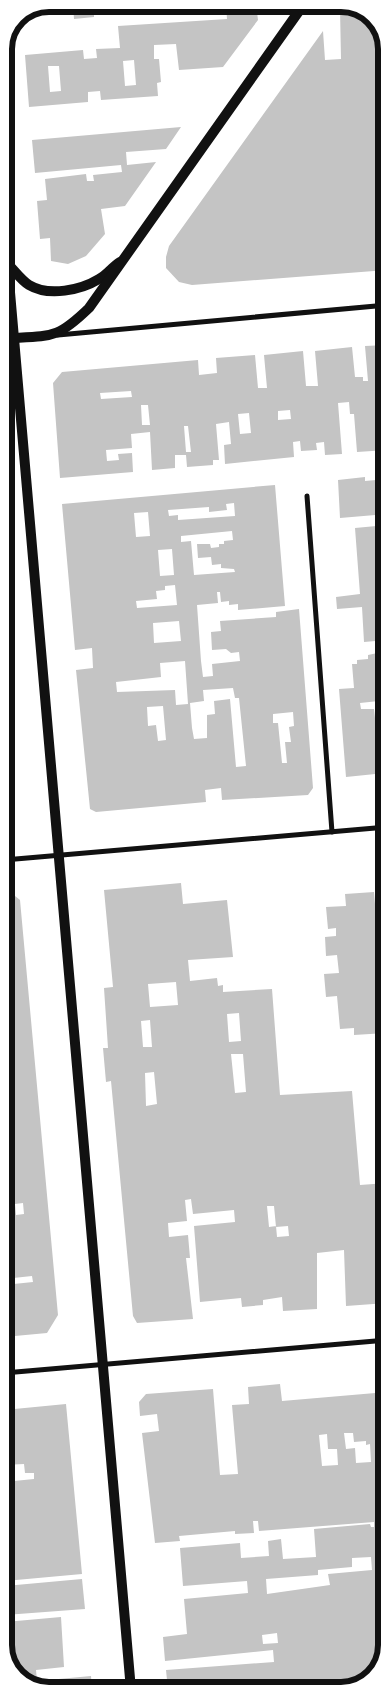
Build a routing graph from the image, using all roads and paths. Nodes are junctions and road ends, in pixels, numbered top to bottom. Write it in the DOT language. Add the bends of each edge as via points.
graph roads {
  1 [pos="298,13"];
  2 [pos="120,262"];
  3 [pos="12,267"];
  4 [pos="378,306"];
  5 [pos="55,335"];
  6 [pos="12,339"];
  7 [pos="12,370"];
  8 [pos="307,496"];
  9 [pos="378,828"];
  10 [pos="332,832"];
  11 [pos="59,855"];
  12 [pos="12,859"];
  13 [pos="378,1341"];
  14 [pos="103,1365"];
  15 [pos="12,1372"];
  16 [pos="130,1681"];
  1 -- 2 [label="main road"];
  2 -- 3 [label="main road" via="102,278 82,288 46,291 29,285"];
  2 -- 5 [label="main road" via="89,308"];
  4 -- 5 [label="street"];
  5 -- 6 [label="main road"];
  7 -- 11 [label="main road"];
  8 -- 10 [label="street"];
  9 -- 10 [label="street"];
  10 -- 11 [label="street"];
  11 -- 12 [label="street"];
  11 -- 14 [label="main road"];
  13 -- 14 [label="street"];
  14 -- 15 [label="street"];
  14 -- 16 [label="main road"];
}
